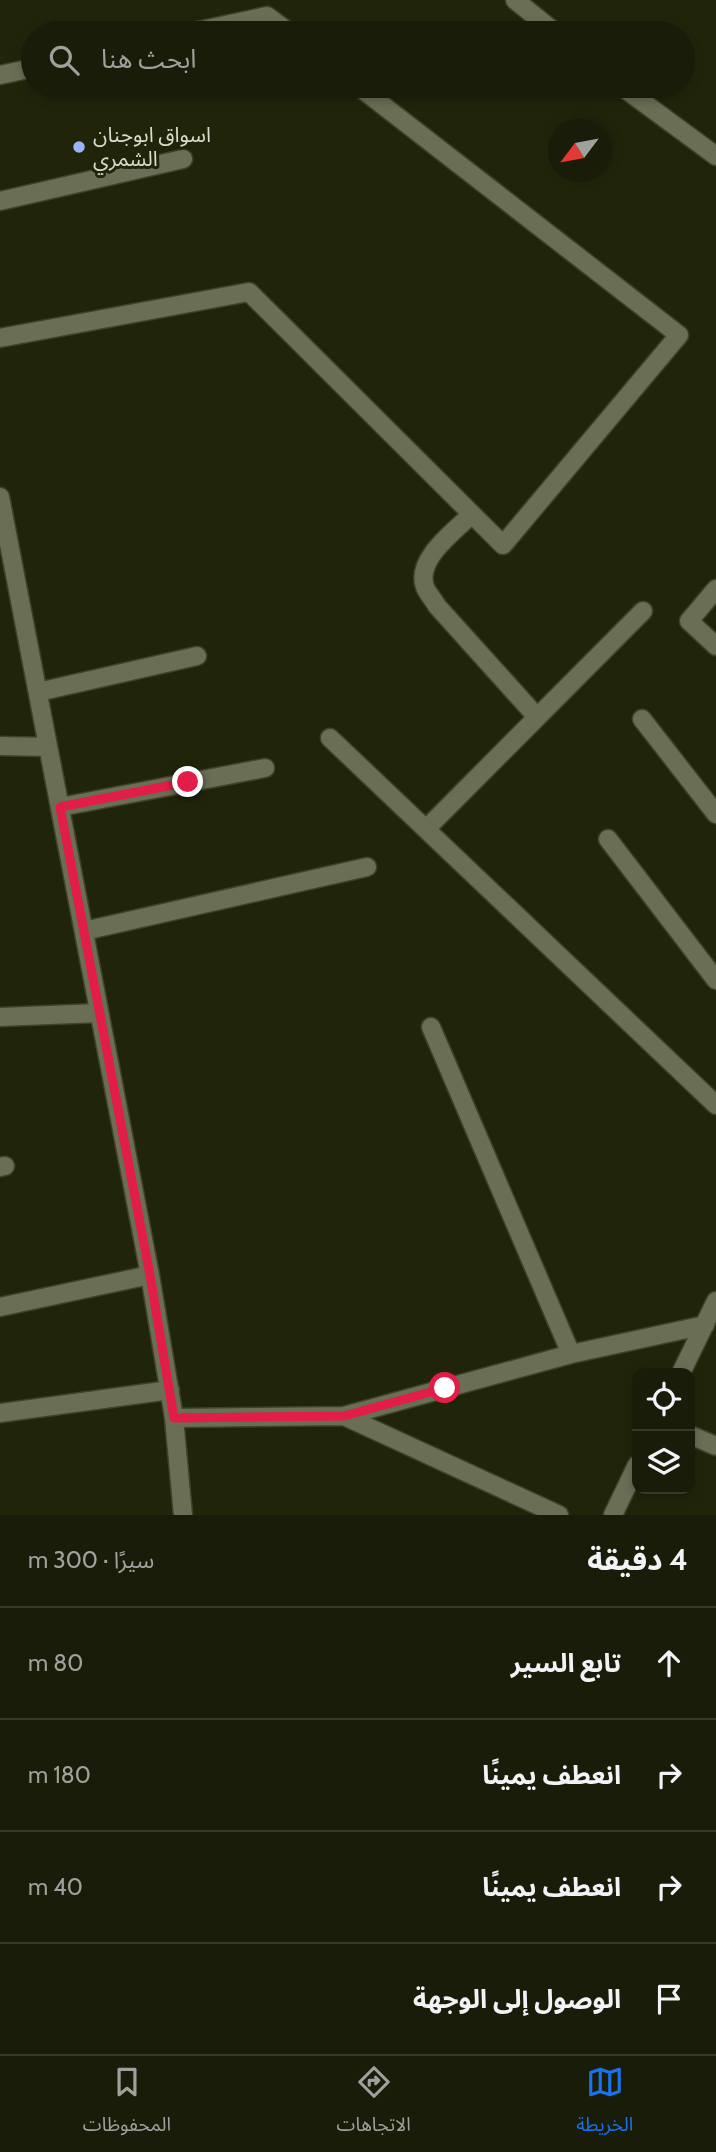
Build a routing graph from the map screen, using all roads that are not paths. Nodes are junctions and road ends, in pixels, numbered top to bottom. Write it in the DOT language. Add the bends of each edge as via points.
graph roads {
  1 [pos="515,0"];
  2 [pos="244,21"];
  3 [pos="274,21"];
  4 [pos="541,21"];
  5 [pos="21,71"];
  6 [pos="0,75"];
  7 [pos="373,98"];
  8 [pos="637,98"];
  9 [pos="716,156"];
  10 [pos="183,159"];
  11 [pos="0,201"];
  12 [pos="0,338"];
  13 [pos="0,497"];
  14 [pos="472,514"];
  15 [pos="716,589"];
  16 [pos="643,611"];
  17 [pos="716,646"];
  18 [pos="197,656"];
  19 [pos="38,692"];
  20 [pos="537,717"];
  21 [pos="642,719"];
  22 [pos="330,738"];
  23 [pos="0,746"];
  24 [pos="48,747"];
  25 [pos="265,768"];
  26 [pos="60,807"];
  27 [pos="716,814"];
  28 [pos="426,829"];
  29 [pos="608,839"];
  30 [pos="367,867"];
  31 [pos="84,932"];
  32 [pos="716,980"];
  33 [pos="99,1013"];
  34 [pos="0,1017"];
  35 [pos="431,1027"];
  36 [pos="716,1105"];
  37 [pos="150,1275"];
  38 [pos="716,1301"];
  39 [pos="0,1307"];
  40 [pos="705,1325"];
  41 [pos="571,1354"];
  42 [pos="684,1368"];
  43 [pos="170,1390"];
  44 [pos="0,1413"];
  45 [pos="344,1416"];
  46 [pos="174,1418"];
  47 [pos="695,1437"];
  48 [pos="716,1446"];
  49 [pos="632,1475"];
  50 [pos="178,1514"];
  51 [pos="559,1515"];
  52 [pos="613,1515"];
  1 -- 4 [label="street"];
  2 -- 3 [label="street" via="267,16"];
  5 -- 6 [label="street"];
  7 -- 14 [label="street" via="679,335 503,545"];
  8 -- 9 [label="street"];
  10 -- 11 [label="street"];
  12 -- 14 [label="street" via="249,292"];
  13 -- 19 [label="street"];
  14 -- 20 [label="street" via="429,559 423,570 425,587"];
  15 -- 17 [label="street" via="689,621"];
  16 -- 20 [label="street"];
  18 -- 19 [label="street"];
  19 -- 24 [label="street"];
  20 -- 28 [label="street"];
  21 -- 27 [label="street"];
  22 -- 28 [label="street"];
  23 -- 24 [label="street"];
  24 -- 26 [label="street"];
  25 -- 26 [label="street"];
  26 -- 31 [label="street"];
  28 -- 36 [label="street"];
  29 -- 32 [label="street"];
  30 -- 31 [label="street"];
  31 -- 33 [label="street"];
  33 -- 34 [label="street"];
  33 -- 37 [label="street"];
  35 -- 41 [label="street"];
  37 -- 39 [label="street"];
  37 -- 43 [label="street"];
  38 -- 40 [label="street"];
  40 -- 41 [label="street"];
  40 -- 42 [label="street"];
  41 -- 45 [label="street"];
  43 -- 44 [label="street"];
  43 -- 46 [label="street"];
  45 -- 46 [label="street"];
  45 -- 51 [label="street"];
  46 -- 50 [label="street"];
  47 -- 48 [label="street"];
  49 -- 52 [label="street"];
}
